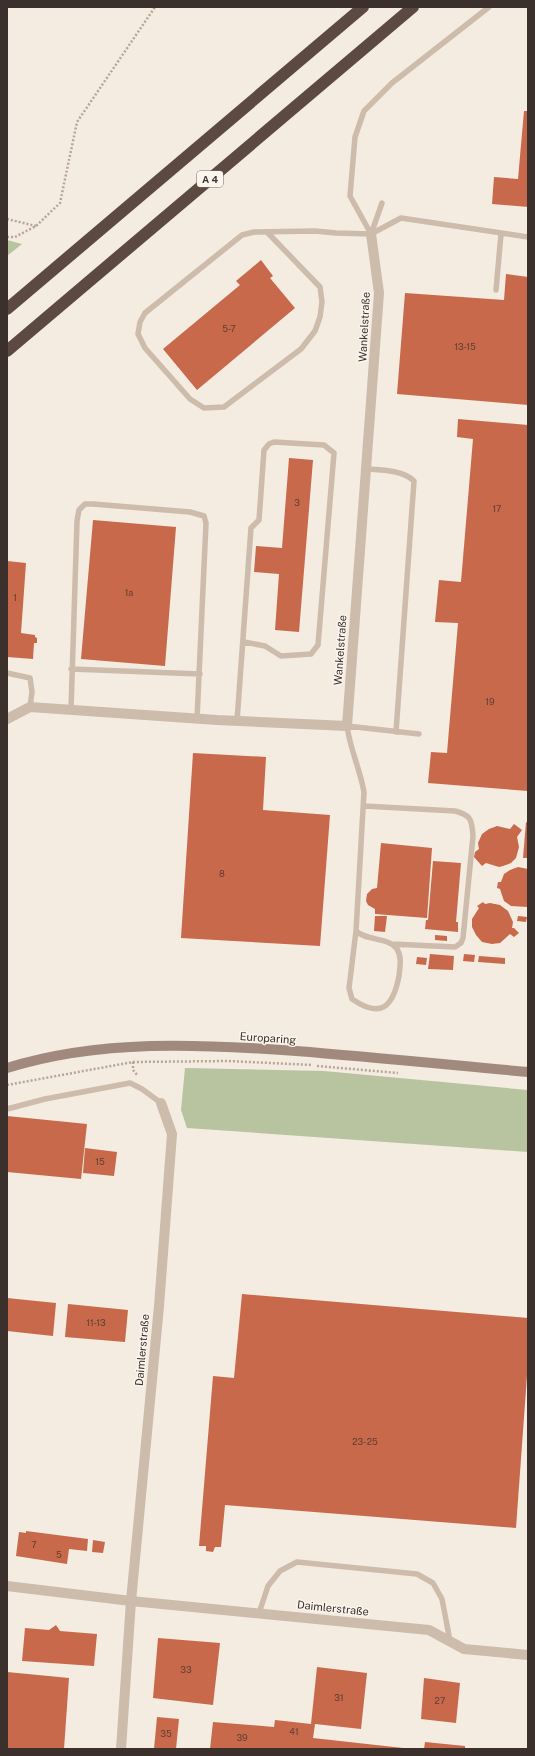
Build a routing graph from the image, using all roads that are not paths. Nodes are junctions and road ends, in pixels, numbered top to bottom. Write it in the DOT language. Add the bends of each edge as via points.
graph roads {
  1 [pos="363,7"];
  2 [pos="413,7"];
  3 [pos="489,7"];
  4 [pos="382,203"];
  5 [pos="267,232"];
  6 [pos="371,234"];
  7 [pos="501,234"];
  8 [pos="528,237"];
  9 [pos="496,290"];
  10 [pos="7,309"];
  11 [pos="7,351"];
  12 [pos="366,469"];
  13 [pos="244,642"];
  14 [pos="72,669"];
  15 [pos="7,673"];
  16 [pos="200,674"];
  17 [pos="30,707"];
  18 [pos="71,710"];
  19 [pos="7,719"];
  20 [pos="198,719"];
  21 [pos="237,721"];
  22 [pos="347,726"];
  23 [pos="396,732"];
  24 [pos="419,734"];
  25 [pos="364,806"];
  26 [pos="356,931"];
  27 [pos="392,944"];
  28 [pos="7,1068"];
  29 [pos="528,1072"];
  30 [pos="161,1103"];
  31 [pos="7,1109"];
  32 [pos="7,1586"];
  33 [pos="131,1601"];
  34 [pos="259,1613"];
  35 [pos="450,1641"];
  36 [pos="528,1655"];
  37 [pos="121,1749"];
  1 -- 10 [label="highway"];
  2 -- 11 [label="highway, A 4"];
  3 -- 6 [label="lane" via="392,84 364,111 356,137 350,196"];
  4 -- 6 [label="lane"];
  5 -- 5 [label="lane" via="242,235 145,313 140,322 138,334 145,348 190,399 204,408 224,407 301,349 315,331 322,302 320,287"];
  5 -- 6 [label="lane"];
  6 -- 7 [label="lane" via="402,218"];
  6 -- 12 [label="street, Wankelstraße" via="379,293"];
  7 -- 8 [label="lane"];
  7 -- 9 [label="lane"];
  12 -- 22 [label="street, Wankelstraße"];
  12 -- 23 [label="lane" via="409,476 414,481"];
  13 -- 13 [label="lane" via="265,646 281,656 311,654 318,645 334,453 324,445 274,442 264,450 259,520 251,528"];
  13 -- 21 [label="lane"];
  14 -- 16 [label="lane"];
  14 -- 16 [label="lane" via="77,521 79,510 85,504 93,504 190,512 204,516 206,531"];
  14 -- 18 [label="lane"];
  15 -- 17 [label="lane" via="30,678"];
  16 -- 20 [label="lane"];
  17 -- 18 [label="street"];
  17 -- 19 [label="street"];
  18 -- 20 [label="street"];
  20 -- 21 [label="street"];
  21 -- 22 [label="street"];
  22 -- 23 [label="lane"];
  22 -- 25 [label="lane" via="350,743 361,772"];
  23 -- 24 [label="lane"];
  25 -- 26 [label="lane"];
  25 -- 27 [label="lane" via="455,811 464,813 472,823 473,836 461,943 454,947"];
  26 -- 27 [label="lane" via="360,935"];
  26 -- 27 [label="lane" via="349,988 352,999 362,1006 373,1009 386,1006 392,1001 397,990 401,958"];
  28 -- 29 [label="street, Europaring" via="60,1055 97,1050 191,1046 317,1053"];
  30 -- 31 [label="lane" via="130,1083"];
  30 -- 33 [label="street, Daimlerstraße" via="172,1134 159,1306"];
  32 -- 33 [label="street, Daimlerstraße"];
  33 -- 34 [label="street, Daimlerstraße"];
  33 -- 37 [label="street, Daimlerstraße"];
  34 -- 35 [label="street, Daimlerstraße" via="428,1630"];
  34 -- 35 [label="lane" via="268,1586 280,1571 297,1562 417,1574 433,1583 442,1599"];
  35 -- 36 [label="street, Daimlerstraße" via="464,1649"];
}
